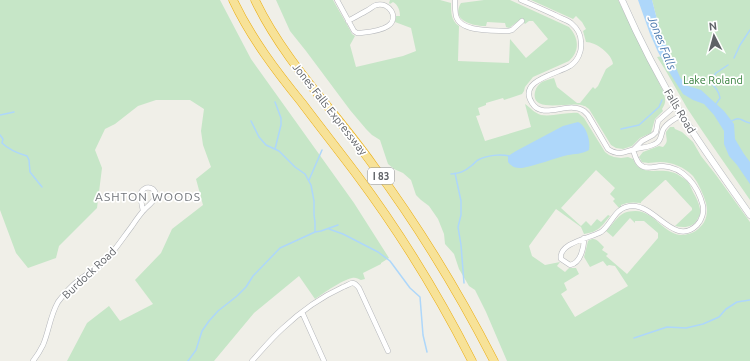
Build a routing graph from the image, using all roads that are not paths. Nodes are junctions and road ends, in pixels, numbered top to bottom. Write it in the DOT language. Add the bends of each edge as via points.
graph roads {
  1 [pos="233,0"];
  2 [pos="255,0"];
  3 [pos="337,0"];
  4 [pos="455,0"];
  5 [pos="521,0"];
  6 [pos="622,0"];
  7 [pos="348,21"];
  8 [pos="522,21"];
  9 [pos="676,106"];
  10 [pos="682,115"];
  11 [pos="633,150"];
  12 [pos="142,211"];
  13 [pos="750,215"];
  14 [pos="584,238"];
  15 [pos="302,312"];
  16 [pos="388,351"];
  17 [pos="33,361"];
  18 [pos="253,361"];
  19 [pos="324,361"];
  20 [pos="472,361"];
  21 [pos="494,361"];
  1 -- 20 [label="highway, Jones Falls Expressway / I 83" via="254,39 272,65 381,207 432,287"];
  2 -- 21 [label="highway, Jones Falls Expressway / I 83" via="288,55 374,165 417,227 450,280"];
  3 -- 7 [label="street"];
  4 -- 8 [label="street" via="456,17 466,27 508,31"];
  5 -- 11 [label="street" via="572,24 579,32 581,43 578,58 574,63 534,83 529,91 532,103 544,110 573,108 584,111 608,149 620,153"];
  6 -- 9 [label="main road, Falls Road"];
  7 -- 7 [label="street" via="354,31 360,34 387,27 393,20 393,15 386,6 376,5"];
  9 -- 10 [label="main road, Falls Road"];
  9 -- 11 [label="street" via="658,121 653,136 642,141"];
  10 -- 11 [label="street" via="664,128 658,143"];
  10 -- 13 [label="main road, Falls Road"];
  11 -- 14 [label="street" via="638,163 644,167 663,166 686,174 695,186 703,206 704,212 699,223 691,230 676,230 648,211 633,206 617,213 601,232"];
  12 -- 12 [label="street, Burdock Road" via="155,199 155,192 150,187 146,187 140,195"];
  12 -- 17 [label="street, Burdock Road" via="104,262 62,296 52,315 43,345"];
  14 -- 14 [label="street" via="561,252 561,259 574,265 583,248"];
  15 -- 16 [label="street" via="339,289 354,283 359,288"];
  15 -- 18 [label="street" via="281,330"];
  15 -- 19 [label="street"];
}
